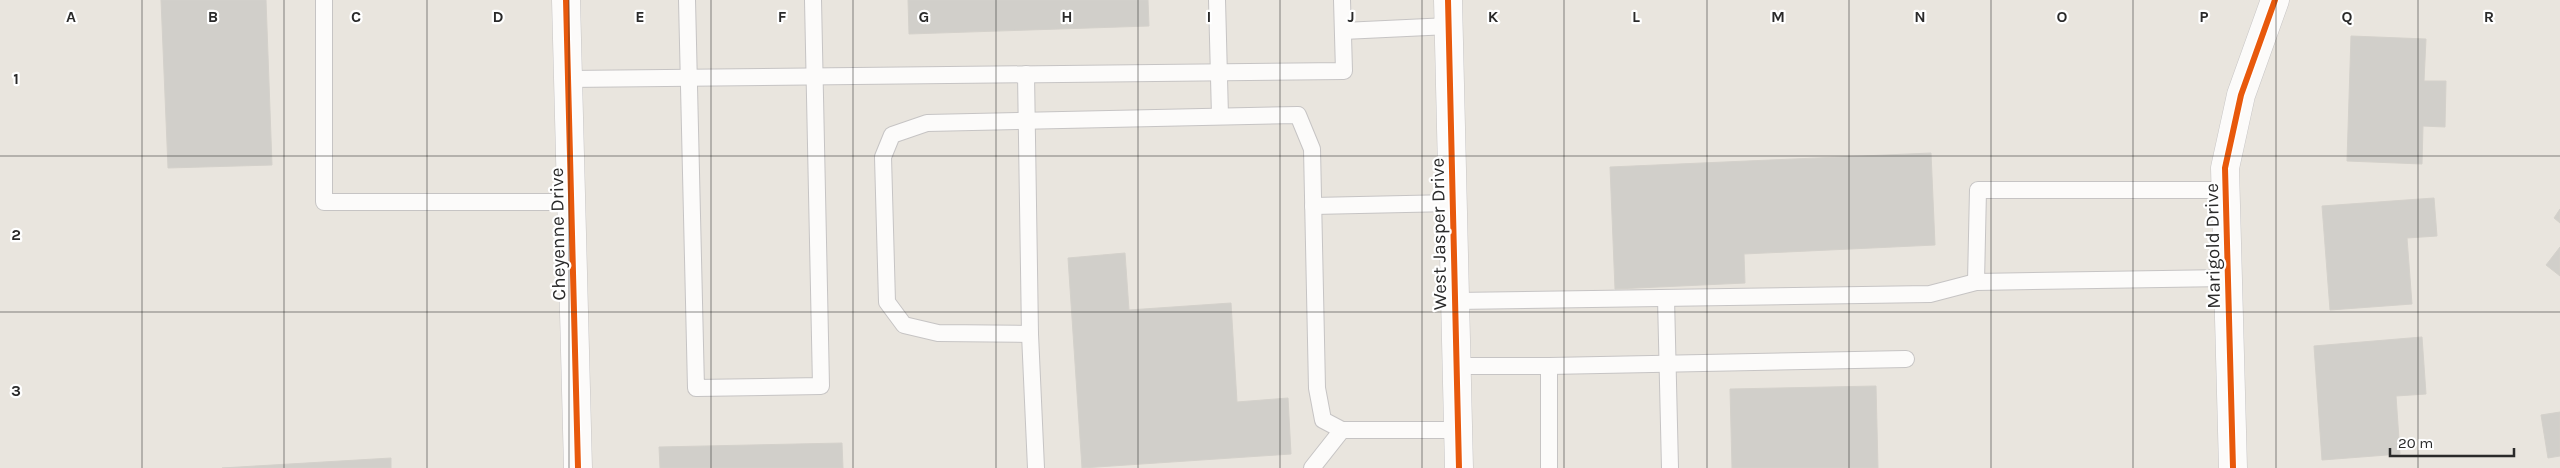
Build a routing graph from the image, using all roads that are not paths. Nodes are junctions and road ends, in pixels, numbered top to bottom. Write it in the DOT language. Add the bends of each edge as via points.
graph roads {
  1 [pos="324,0"];
  2 [pos="566,0"];
  3 [pos="686,0"];
  4 [pos="812,0"];
  5 [pos="1217,0"];
  6 [pos="1342,0"];
  7 [pos="2275,0"];
  8 [pos="1448,13"];
  9 [pos="1343,32"];
  10 [pos="1219,73"];
  11 [pos="1026,74"];
  12 [pos="814,76"];
  13 [pos="688,78"];
  14 [pos="568,79"];
  15 [pos="1220,116"];
  16 [pos="1029,121"];
  17 [pos="2225,190"];
  18 [pos="571,202"];
  19 [pos="1452,203"];
  20 [pos="1313,206"];
  21 [pos="2227,278"];
  22 [pos="1976,282"];
  23 [pos="1666,298"];
  24 [pos="1455,301"];
  25 [pos="1030,334"];
  26 [pos="1906,359"];
  27 [pos="1668,362"];
  28 [pos="1456,366"];
  29 [pos="1549,366"];
  30 [pos="1342,430"];
  31 [pos="1458,430"];
  32 [pos="578,468"];
  33 [pos="1036,468"];
  34 [pos="1312,468"];
  35 [pos="1459,468"];
  36 [pos="1549,468"];
  37 [pos="1670,468"];
  38 [pos="2233,468"];
  1 -- 18 [label="lane" via="324,202"];
  2 -- 14 [label="street, Cheyenne Drive"];
  3 -- 13 [label="lane"];
  4 -- 12 [label="lane"];
  5 -- 10 [label="lane"];
  6 -- 9 [label="lane"];
  7 -- 17 [label="street, Marigold Drive" via="2241,95 2225,168"];
  8 -- 9 [label="lane"];
  8 -- 19 [label="street, West Jasper Drive"];
  9 -- 10 [label="lane" via="1344,71"];
  10 -- 11 [label="lane"];
  10 -- 15 [label="lane"];
  11 -- 12 [label="lane"];
  11 -- 16 [label="lane"];
  12 -- 13 [label="lane"];
  12 -- 13 [label="lane" via="821,386 696,388"];
  13 -- 14 [label="lane"];
  14 -- 18 [label="street, Cheyenne Drive"];
  15 -- 16 [label="lane"];
  15 -- 20 [label="lane" via="1298,115 1312,149"];
  16 -- 25 [label="lane"];
  16 -- 25 [label="lane" via="927,123 892,136 883,157 887,302 904,325 938,333"];
  17 -- 21 [label="street, Marigold Drive"];
  17 -- 22 [label="lane" via="1978,190"];
  18 -- 32 [label="street, Cheyenne Drive"];
  19 -- 20 [label="lane"];
  19 -- 24 [label="street, West Jasper Drive"];
  20 -- 30 [label="lane" via="1317,388 1323,420"];
  21 -- 22 [label="lane"];
  21 -- 38 [label="street, Marigold Drive"];
  22 -- 23 [label="lane" via="1930,294"];
  23 -- 24 [label="lane"];
  23 -- 27 [label="lane"];
  24 -- 28 [label="street, West Jasper Drive"];
  25 -- 33 [label="lane"];
  26 -- 27 [label="lane"];
  27 -- 29 [label="lane"];
  27 -- 37 [label="lane"];
  28 -- 29 [label="lane"];
  28 -- 31 [label="street, West Jasper Drive"];
  29 -- 36 [label="lane"];
  30 -- 31 [label="lane"];
  30 -- 34 [label="lane"];
  31 -- 35 [label="street, West Jasper Drive"];
}
